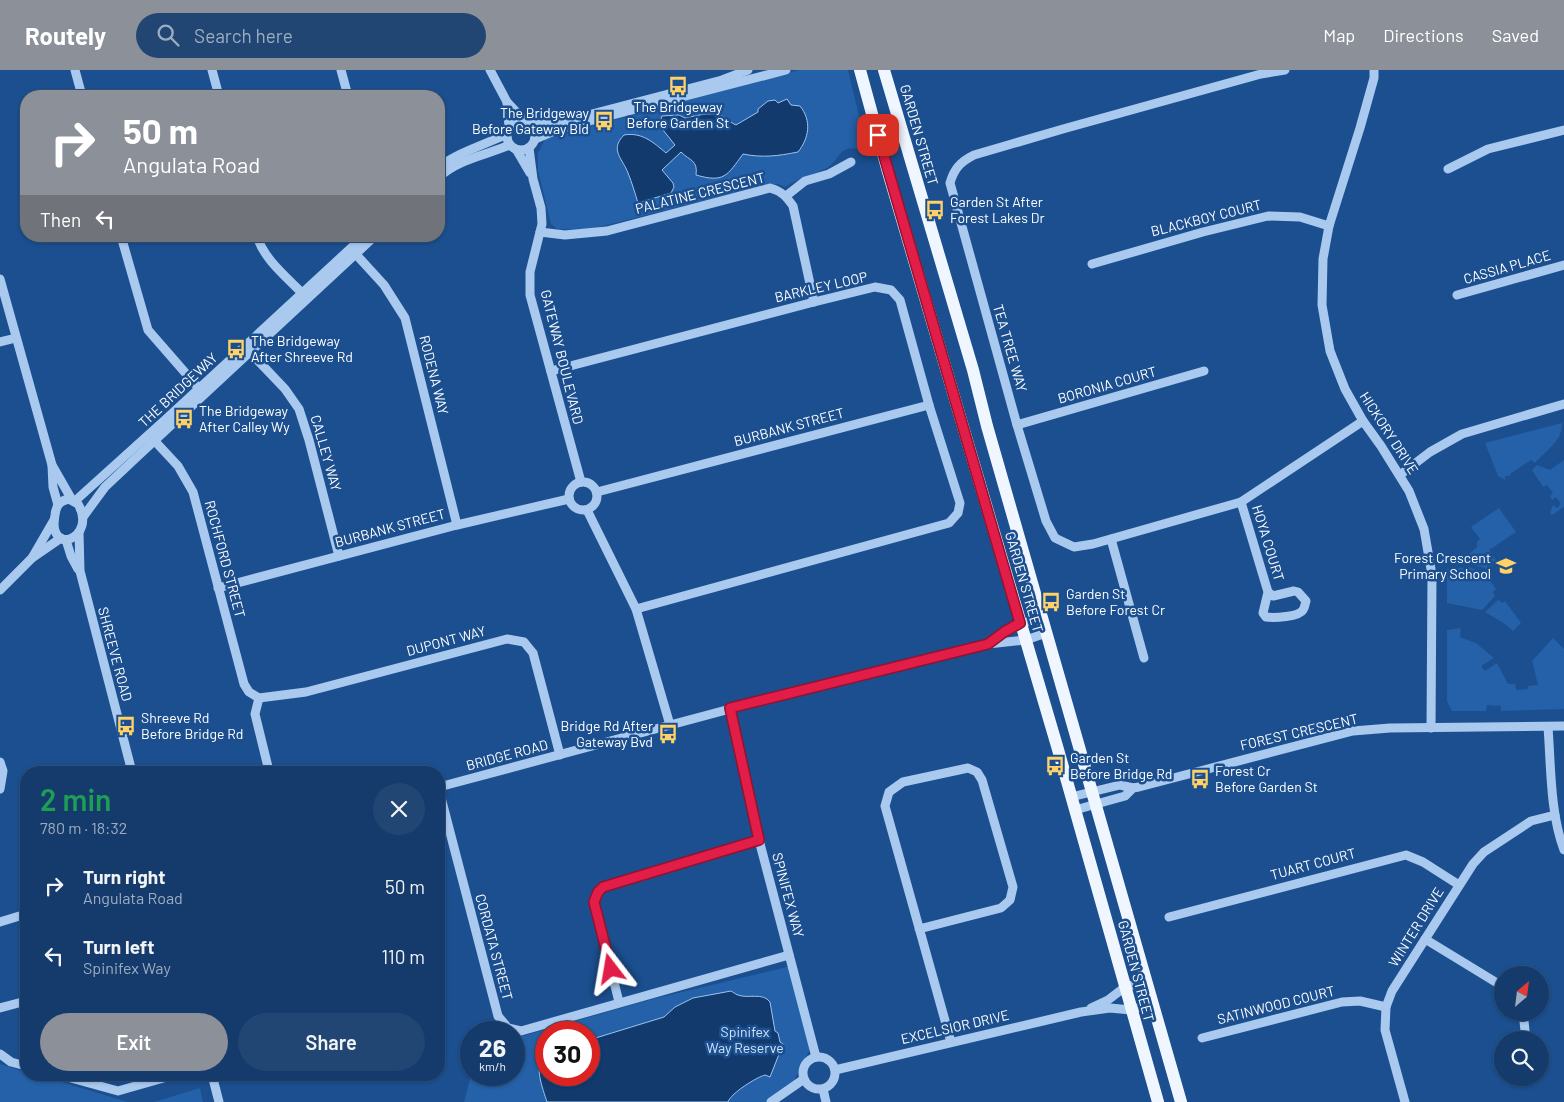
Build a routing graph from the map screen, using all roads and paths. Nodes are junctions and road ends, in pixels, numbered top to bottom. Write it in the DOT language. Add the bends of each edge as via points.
graph roads {
  1 [pos="75,70"];
  2 [pos="212,70"];
  3 [pos="341,70"];
  4 [pos="490,70"];
  5 [pos="748,70"];
  6 [pos="786,70"];
  7 [pos="860,70"];
  8 [pos="885,70"];
  9 [pos="1284,70"];
  10 [pos="1374,70"];
  11 [pos="80,90"];
  12 [pos="217,90"];
  13 [pos="346,90"];
  14 [pos="507,102"];
  15 [pos="529,124"];
  16 [pos="508,131"];
  17 [pos="1563,133"];
  18 [pos="535,139"];
  19 [pos="513,147"];
  20 [pos="529,148"];
  21 [pos="850,162"];
  22 [pos="445,163"];
  23 [pos="1448,169"];
  24 [pos="445,172"];
  25 [pos="533,179"];
  26 [pos="786,196"];
  27 [pos="1329,226"];
  28 [pos="540,232"];
  29 [pos="123,242"];
  30 [pos="260,242"];
  31 [pos="360,242"];
  32 [pos="366,242"];
  33 [pos="353,251"];
  34 [pos="1092,264"];
  35 [pos="1564,265"];
  36 [pos="0,279"];
  37 [pos="1457,295"];
  38 [pos="304,296"];
  39 [pos="814,302"];
  40 [pos="16,338"];
  41 [pos="0,342"];
  42 [pos="248,349"];
  43 [pos="551,371"];
  44 [pos="1204,371"];
  45 [pos="202,391"];
  46 [pos="1564,404"];
  47 [pos="929,405"];
  48 [pos="1363,421"];
  49 [pos="1017,425"];
  50 [pos="152,438"];
  51 [pos="52,465"];
  52 [pos="1400,475"];
  53 [pos="581,482"];
  54 [pos="597,492"];
  55 [pos="569,499"];
  56 [pos="74,500"];
  57 [pos="1241,502"];
  58 [pos="58,505"];
  59 [pos="588,510"];
  60 [pos="83,517"];
  61 [pos="54,520"];
  62 [pos="457,524"];
  63 [pos="79,532"];
  64 [pos="63,539"];
  65 [pos="1111,539"];
  66 [pos="339,556"];
  67 [pos="32,558"];
  68 [pos="80,571"];
  69 [pos="218,588"];
  70 [pos="0,590"];
  71 [pos="1268,592"];
  72 [pos="636,609"];
  73 [pos="1042,616"];
  74 [pos="1020,623"];
  75 [pos="1046,633"];
  76 [pos="1026,640"];
  77 [pos="988,644"];
  78 [pos="1144,658"];
  79 [pos="259,698"];
  80 [pos="730,708"];
  81 [pos="670,725"];
  82 [pos="1564,726"];
  83 [pos="1548,727"];
  84 [pos="1431,728"];
  85 [pos="560,755"];
  86 [pos="0,762"];
  87 [pos="130,766"];
  88 [pos="268,766"];
  89 [pos="445,787"];
  90 [pos="1133,788"];
  91 [pos="0,789"];
  92 [pos="1092,791"];
  93 [pos="1071,797"];
  94 [pos="1096,804"];
  95 [pos="1075,810"];
  96 [pos="445,812"];
  97 [pos="1555,815"];
  98 [pos="759,840"];
  99 [pos="1564,850"];
  100 [pos="1459,885"];
  101 [pos="20,916"];
  102 [pos="1169,917"];
  103 [pos="0,922"];
  104 [pos="919,929"];
  105 [pos="1425,939"];
  106 [pos="789,955"];
  107 [pos="1147,981"];
  108 [pos="1494,981"];
  109 [pos="1124,987"];
  110 [pos="619,1002"];
  111 [pos="20,1003"];
  112 [pos="1153,1003"];
  113 [pos="1386,1007"];
  114 [pos="0,1008"];
  115 [pos="1131,1010"];
  116 [pos="1081,1012"];
  117 [pos="1202,1038"];
  118 [pos="951,1042"];
  119 [pos="0,1054"];
  120 [pos="816,1057"];
  121 [pos="20,1064"];
  122 [pos="835,1070"];
  123 [pos="804,1080"];
  124 [pos="82,1081"];
  125 [pos="153,1081"];
  126 [pos="214,1081"];
  127 [pos="823,1089"];
  128 [pos="219,1102"];
  129 [pos="771,1102"];
  130 [pos="826,1102"];
  131 [pos="1158,1102"];
  132 [pos="1181,1102"];
  133 [pos="1405,1102"];
  1 -- 11 [label="street"];
  2 -- 12 [label="street"];
  3 -- 13 [label="street"];
  4 -- 14 [label="street"];
  5 -- 15 [label="street" via="722,80 565,121"];
  6 -- 18 [label="street" via="559,129"];
  7 -- 74 [label="main road, GARDEN STREET"];
  8 -- 73 [label="main road, GARDEN STREET"];
  9 -- 49 [label="street, TEA TREE WAY" via="1063,128 974,155 956,167 950,183"];
  10 -- 27 [label="street, HICKORY DRIVE" via="1360,128"];
  14 -- 15 [label="street"];
  14 -- 16 [label="street"];
  15 -- 16 [label="street" via="517,122"];
  15 -- 18 [label="street" via="535,132"];
  16 -- 19 [label="street"];
  16 -- 22 [label="street"];
  17 -- 23 [label="street" via="1488,149"];
  18 -- 20 [label="street"];
  19 -- 20 [label="street"];
  19 -- 24 [label="street" via="468,160"];
  19 -- 25 [label="street, GATEWAY BOULEVARD"];
  20 -- 25 [label="street, GATEWAY BOULEVARD"];
  21 -- 26 [label="street" via="829,174 805,181"];
  25 -- 28 [label="street, GATEWAY BOULEVARD" via="541,208"];
  26 -- 28 [label="street, PALATINE CRESCENT" via="770,188 607,231 564,235"];
  26 -- 39 [label="street" via="793,206"];
  27 -- 34 [label="street, BLACKBOY COURT" via="1300,217 1268,216"];
  27 -- 48 [label="street, HICKORY DRIVE" via="1323,260 1322,305 1330,351 1345,389"];
  28 -- 43 [label="street, GATEWAY BOULEVARD" via="530,272 530,295"];
  29 -- 45 [label="street" via="148,330"];
  30 -- 38 [label="street"];
  31 -- 33 [label="street, THE BRIDGEWAY"];
  32 -- 33 [label="street, THE BRIDGEWAY"];
  33 -- 38 [label="street, THE BRIDGEWAY"];
  33 -- 62 [label="street, RODENA WAY" via="384,285 405,318"];
  35 -- 37 [label="street, CASSIA PLACE"];
  36 -- 40 [label="street"];
  38 -- 42 [label="street, THE BRIDGEWAY"];
  39 -- 43 [label="street, BARKLEY LOOP"];
  39 -- 47 [label="street, BARKLEY LOOP" via="875,287 891,290 900,300"];
  40 -- 41 [label="street"];
  40 -- 51 [label="street"];
  42 -- 45 [label="street, THE BRIDGEWAY"];
  42 -- 66 [label="street, CALLEY WAY" via="299,409"];
  43 -- 53 [label="street, GATEWAY BOULEVARD"];
  44 -- 49 [label="street, BORONIA COURT"];
  45 -- 50 [label="street, THE BRIDGEWAY"];
  46 -- 52 [label="street" via="1462,434 1430,452"];
  47 -- 54 [label="street, BURBANK STREET"];
  47 -- 72 [label="street, BARKLEY LOOP" via="960,503 958,513 948,523"];
  48 -- 52 [label="street, HICKORY DRIVE"];
  48 -- 57 [label="street, TEA TREE WAY"];
  49 -- 65 [label="street, TEA TREE WAY" via="1046,521 1055,538 1074,547"];
  50 -- 56 [label="street, THE BRIDGEWAY"];
  50 -- 60 [label="street, THE BRIDGEWAY" via="105,487"];
  50 -- 69 [label="street, ROCHFORD STREET" via="178,466 193,492"];
  51 -- 56 [label="street"];
  51 -- 58 [label="street"];
  52 -- 84 [label="street, HICKORY DRIVE" via="1424,529 1432,575"];
  53 -- 54 [label="street" via="591,484"];
  53 -- 55 [label="street" via="574,485"];
  54 -- 59 [label="street" via="597,502"];
  55 -- 59 [label="street" via="578,509"];
  55 -- 62 [label="street, BURBANK STREET"];
  56 -- 58 [label="street" via="63,500"];
  56 -- 60 [label="street"];
  57 -- 65 [label="street, TEA TREE WAY"];
  57 -- 71 [label="street, HOYA COURT"];
  58 -- 61 [label="street"];
  59 -- 72 [label="street"];
  60 -- 63 [label="street, SHREEVE ROAD"];
  61 -- 64 [label="street, SHREEVE ROAD" via="57,535"];
  61 -- 67 [label="street"];
  62 -- 66 [label="street, BURBANK STREET"];
  63 -- 64 [label="street" via="71,539"];
  63 -- 68 [label="street, SHREEVE ROAD"];
  64 -- 67 [label="street"];
  64 -- 68 [label="street, SHREEVE ROAD"];
  65 -- 78 [label="street"];
  66 -- 69 [label="street, BURBANK STREET"];
  67 -- 70 [label="street"];
  68 -- 87 [label="street, SHREEVE ROAD"];
  69 -- 79 [label="street, ROCHFORD STREET" via="244,684"];
  71 -- 71 [label="street, HOYA COURT" via="1263,613 1266,616 1276,618 1304,610 1306,601 1298,592 1273,596"];
  72 -- 81 [label="street"];
  73 -- 74 [label="street, BRIDGE ROAD"];
  73 -- 75 [label="main road, GARDEN STREET"];
  74 -- 76 [label="main road, GARDEN STREET"];
  74 -- 77 [label="street, BRIDGE ROAD"];
  75 -- 76 [label="street, BRIDGE ROAD"];
  75 -- 92 [label="main road, GARDEN STREET"];
  76 -- 77 [label="street, BRIDGE ROAD"];
  76 -- 93 [label="main road, GARDEN STREET"];
  77 -- 80 [label="street, BRIDGE ROAD"];
  79 -- 85 [label="street, DUPONT WAY" via="306,692 508,639 524,642 533,653"];
  79 -- 88 [label="street" via="255,714"];
  80 -- 81 [label="street, BRIDGE ROAD"];
  80 -- 98 [label="street, SPINIFEX WAY"];
  81 -- 85 [label="street, BRIDGE ROAD"];
  82 -- 83 [label="street, FOREST CRESCENT"];
  83 -- 84 [label="street, FOREST CRESCENT"];
  83 -- 97 [label="street"];
  84 -- 90 [label="street, FOREST CRESCENT" via="1353,731"];
  85 -- 89 [label="street, BRIDGE ROAD"];
  86 -- 91 [label="street" via="3,771"];
  90 -- 92 [label="street, FOREST CRESCENT" via="1120,785"];
  90 -- 94 [label="street, FOREST CRESCENT" via="1125,796"];
  92 -- 93 [label="street, FOREST CRESCENT"];
  92 -- 94 [label="main road, GARDEN STREET"];
  93 -- 95 [label="main road, GARDEN STREET"];
  94 -- 95 [label="street, FOREST CRESCENT"];
  94 -- 107 [label="main road, GARDEN STREET"];
  95 -- 109 [label="main road, GARDEN STREET"];
  96 -- 110 [label="street, CORDATA STREET" via="498,1016 508,1028 521,1031"];
  97 -- 99 [label="street"];
  97 -- 100 [label="street, WINTER DRIVE" via="1531,821 1484,852"];
  98 -- 106 [label="street, SPINIFEX WAY"];
  98 -- 110 [label="street" via="603,887 598,892 594,902"];
  100 -- 102 [label="street, TUART COURT" via="1406,855"];
  100 -- 105 [label="street, WINTER DRIVE"];
  101 -- 103 [label="street"];
  104 -- 104 [label="street" via="885,806 889,792 903,782 968,768 977,772 982,780 1013,887 1010,900 1001,908"];
  104 -- 118 [label="street"];
  105 -- 108 [label="street"];
  105 -- 113 [label="street, WINTER DRIVE" via="1392,991"];
  106 -- 110 [label="street, CORDATA STREET"];
  106 -- 120 [label="street, SPINIFEX WAY"];
  107 -- 109 [label="street, EXCELSIOR DRIVE"];
  107 -- 112 [label="main road, GARDEN STREET"];
  109 -- 115 [label="main road, GARDEN STREET"];
  109 -- 116 [label="street, EXCELSIOR DRIVE" via="1108,1000"];
  111 -- 114 [label="street"];
  112 -- 115 [label="street, EXCELSIOR DRIVE"];
  112 -- 132 [label="main road, GARDEN STREET"];
  113 -- 117 [label="street, SATINWOOD COURT" via="1360,1001 1342,1002"];
  113 -- 133 [label="street, WINTER DRIVE" via="1385,1030"];
  115 -- 116 [label="street, EXCELSIOR DRIVE" via="1110,1008"];
  115 -- 131 [label="main road, GARDEN STREET"];
  116 -- 118 [label="street, EXCELSIOR DRIVE"];
  118 -- 122 [label="street, EXCELSIOR DRIVE"];
  119 -- 121 [label="street"];
  120 -- 122 [label="street" via="827,1060"];
  120 -- 123 [label="street" via="803,1068"];
  122 -- 127 [label="street" via="833,1082"];
  123 -- 127 [label="street" via="812,1088"];
  123 -- 129 [label="street"];
  124 -- 125 [label="street" via="118,1091"];
  126 -- 128 [label="street"];
  127 -- 130 [label="street"];
}
